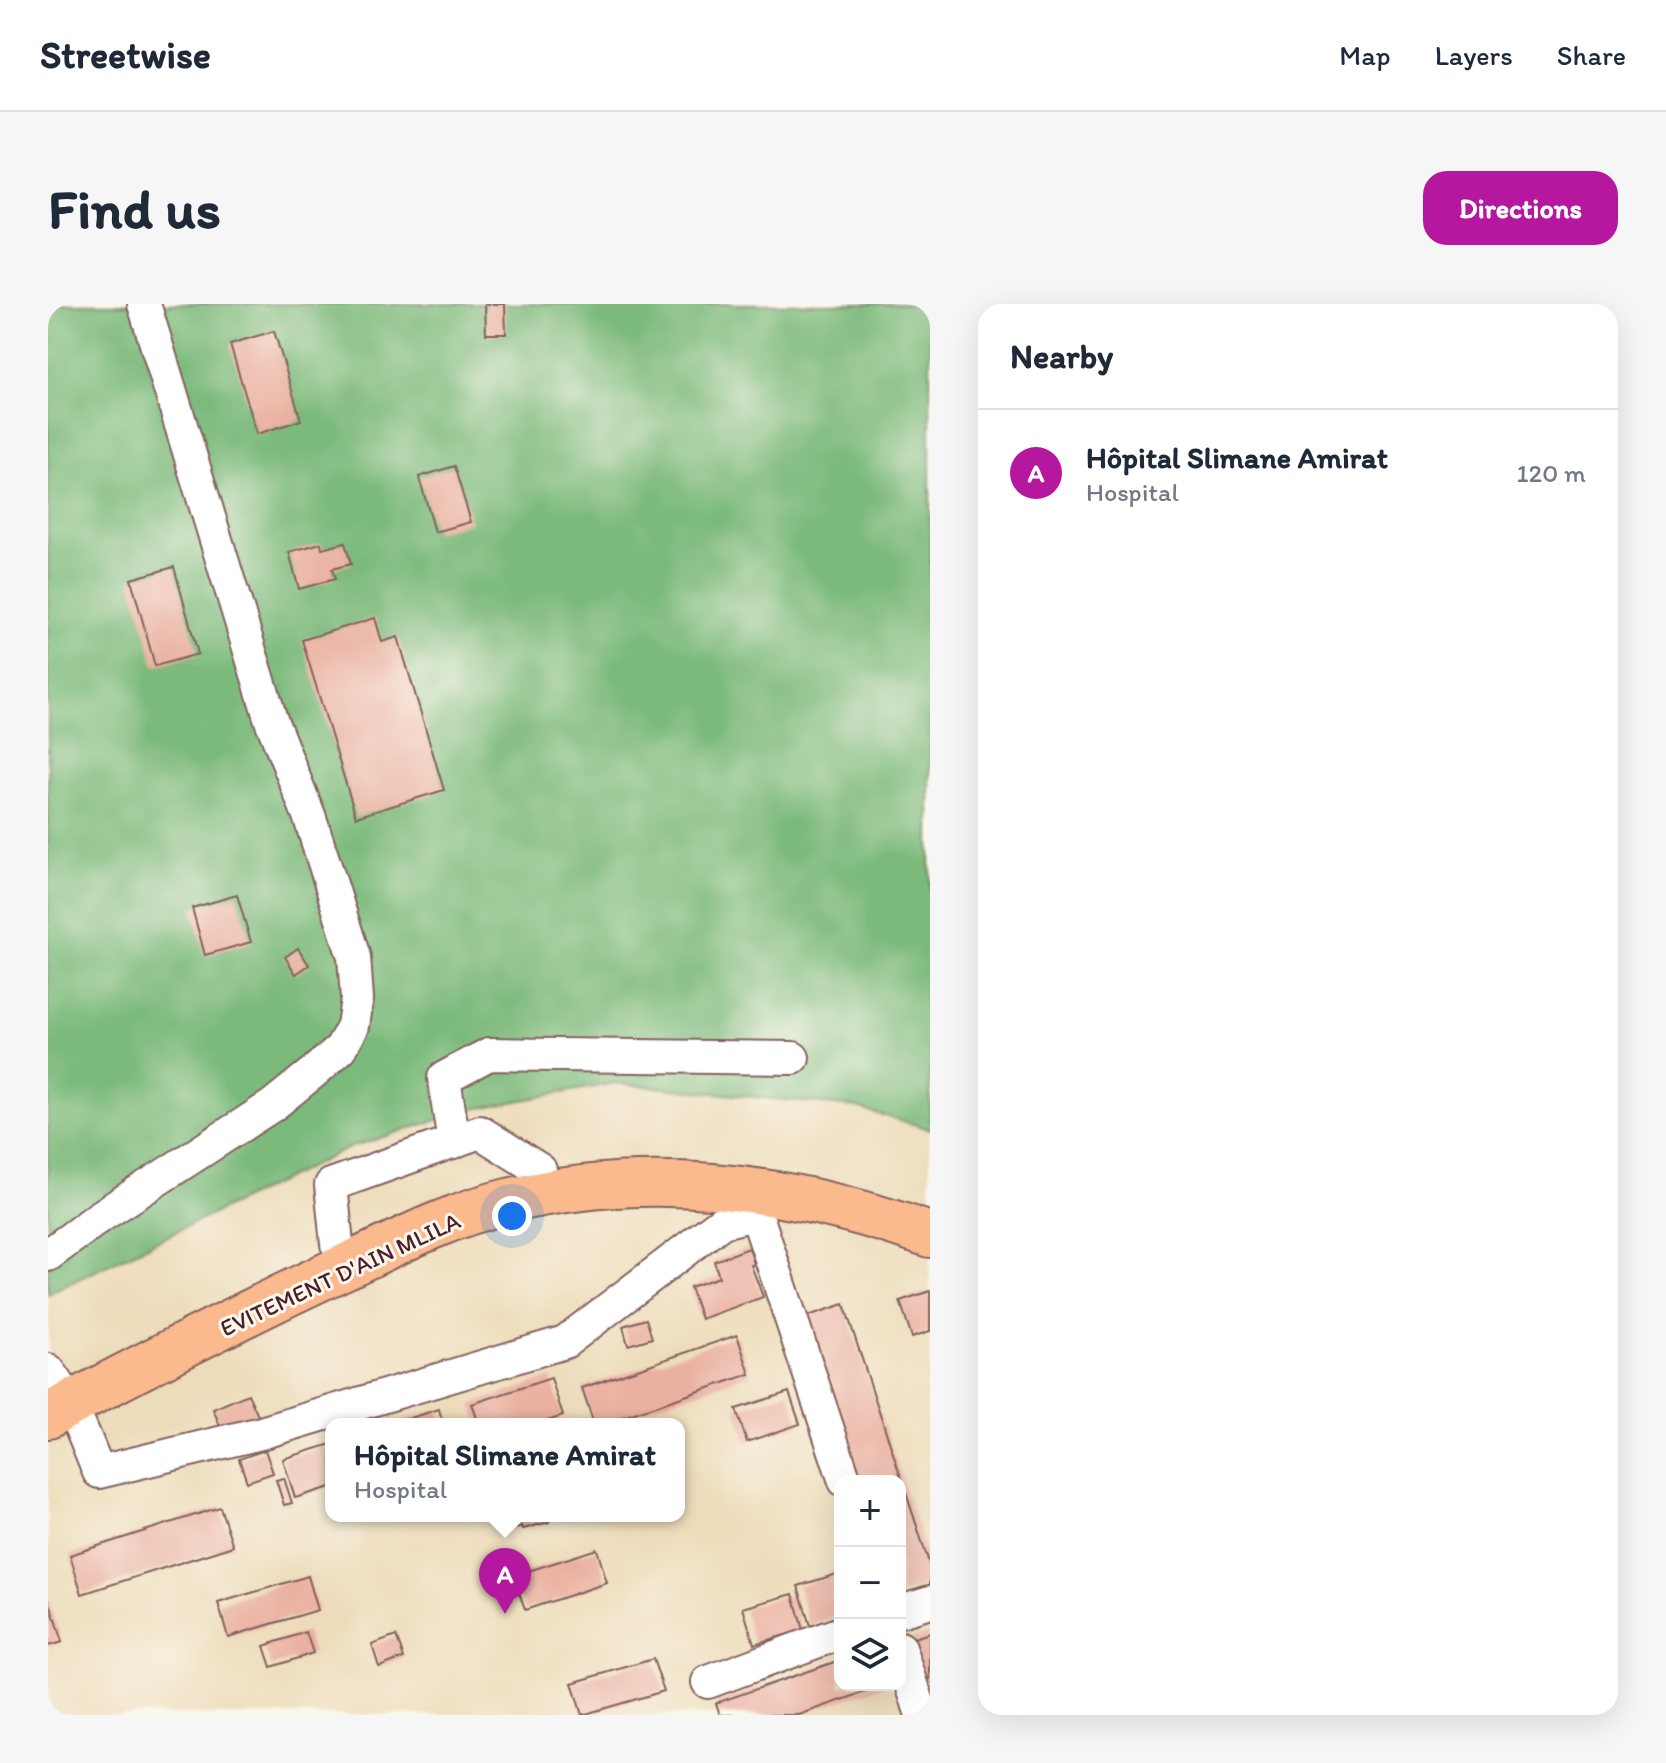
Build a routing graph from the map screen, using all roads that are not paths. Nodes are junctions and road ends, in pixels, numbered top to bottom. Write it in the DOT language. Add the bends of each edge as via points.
graph roads {
  1 [pos="144,304"];
  2 [pos="793,1058"];
  3 [pos="454,1142"];
  4 [pos="540,1170"];
  5 [pos="752,1201"];
  6 [pos="930,1205"];
  7 [pos="930,1235"];
  8 [pos="337,1244"];
  9 [pos="48,1255"];
  10 [pos="55,1393"];
  11 [pos="843,1475"];
  12 [pos="930,1602"];
  13 [pos="906,1609"];
  14 [pos="834,1635"];
  15 [pos="906,1666"];
  16 [pos="708,1682"];
  17 [pos="922,1715"];
  1 -- 9 [label="street" via="271,720 310,818 354,957 357,999 353,1026 341,1048 315,1071 273,1105"];
  2 -- 3 [label="street" via="489,1054 444,1078"];
  3 -- 4 [label="street" via="480,1132"];
  3 -- 8 [label="street" via="331,1185"];
  4 -- 6 [label="highway, EVITEMENT D'AIN MLILA" via="675,1158 745,1164 816,1173"];
  4 -- 8 [label="highway, EVITEMENT D'AIN MLILA" via="422,1205"];
  5 -- 7 [label="highway, EVITEMENT D'AIN MLILA" via="817,1201"];
  5 -- 10 [label="highway, EVITEMENT D'AIN MLILA" via="663,1184 587,1188 506,1202 413,1236"];
  5 -- 10 [label="street" via="565,1342 261,1433 99,1472"];
  5 -- 11 [label="street"];
  8 -- 10 [label="highway, EVITEMENT D'AIN MLILA"];
  12 -- 13 [label="street"];
  14 -- 16 [label="street"];
  15 -- 17 [label="street"];
}
